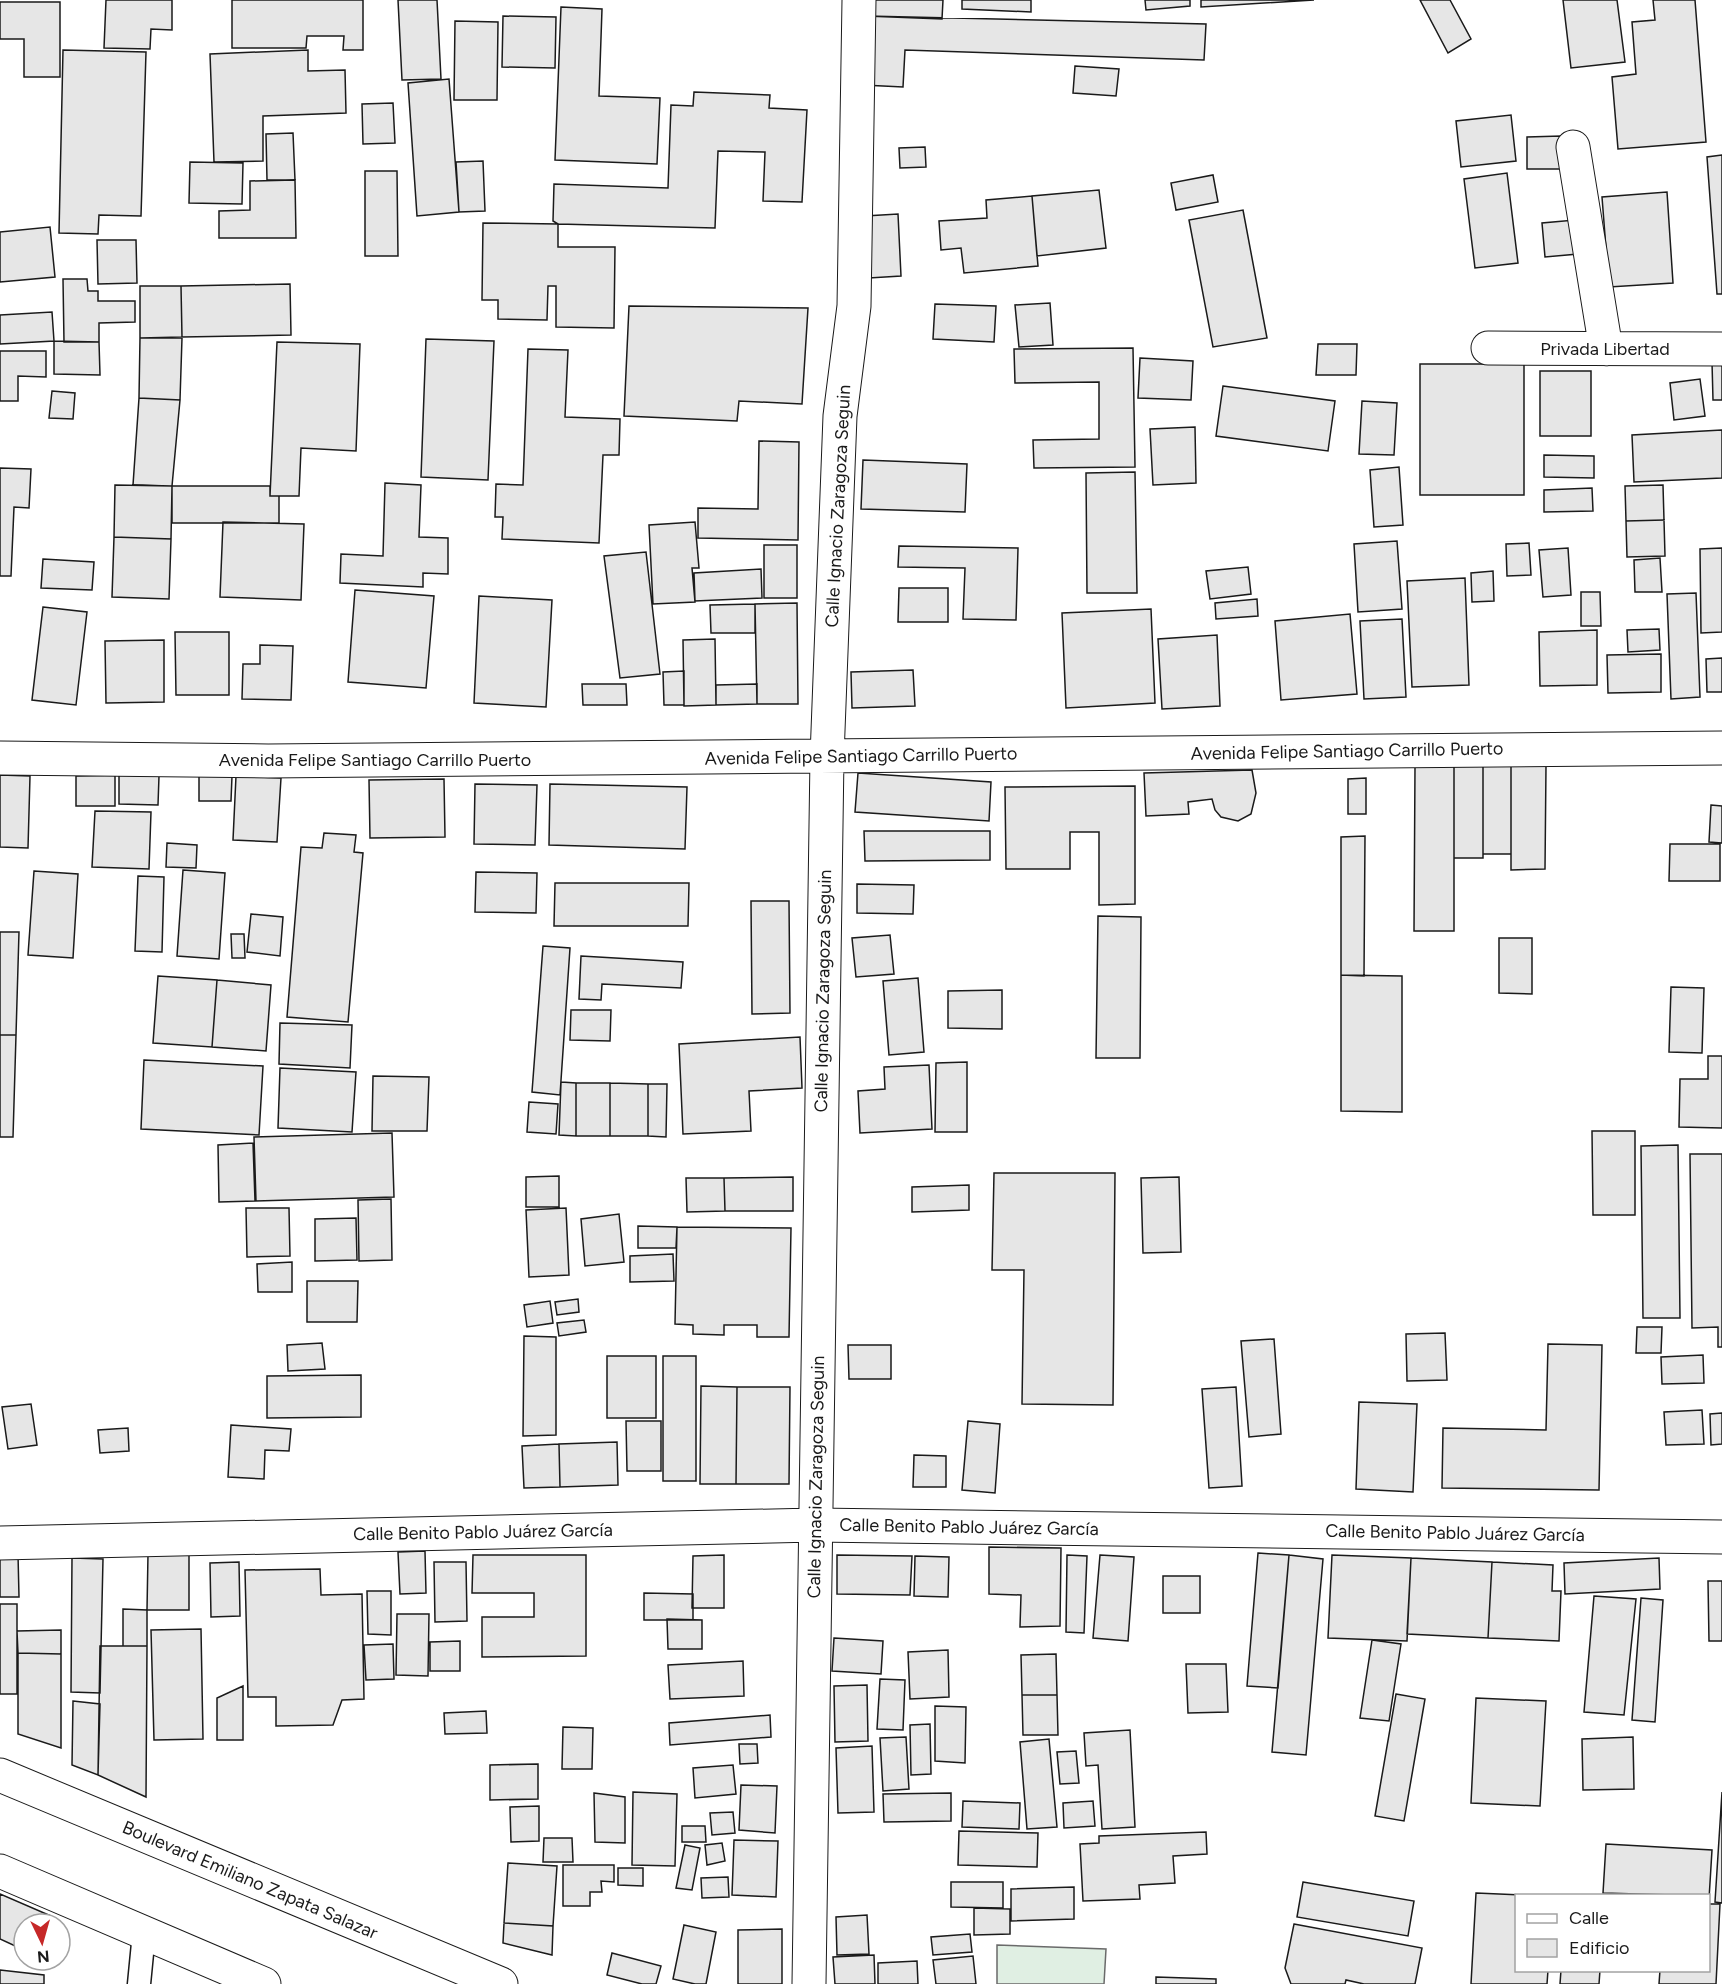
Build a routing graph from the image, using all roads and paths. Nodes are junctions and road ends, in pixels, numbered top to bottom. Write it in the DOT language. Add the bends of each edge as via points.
graph roads {
  1 [pos="859,0"];
  2 [pos="1573,147"];
  3 [pos="1488,348"];
  4 [pos="1606,349"];
  5 [pos="1722,349"];
  6 [pos="1722,748"];
  7 [pos="827,757"];
  8 [pos="0,758"];
  9 [pos="815,1525"];
  10 [pos="1722,1537"];
  11 [pos="0,1543"];
  12 [pos="0,1775"];
  13 [pos="0,1871"];
  14 [pos="144,1933"];
  15 [pos="139,1984"];
  16 [pos="264,1984"];
  17 [pos="501,1984"];
  18 [pos="809,1984"];
  1 -- 7 [label="street, Calle Ignacio Zaragoza Seguin" via="854,306 840,416"];
  2 -- 4 [label="street"];
  3 -- 4 [label="street, Privada Libertad"];
  4 -- 5 [label="street, Privada Libertad"];
  6 -- 7 [label="street, Avenida Felipe Santiago Carrillo Puerto"];
  7 -- 8 [label="street, Avenida Felipe Santiago Carrillo Puerto" via="280,761"];
  7 -- 9 [label="street, Calle Ignacio Zaragoza Seguin"];
  9 -- 10 [label="street, Calle Benito Pablo Juárez García"];
  9 -- 11 [label="street, Calle Benito Pablo Juárez García"];
  9 -- 18 [label="street, Calle Ignacio Zaragoza Seguin"];
  12 -- 17 [label="street, Boulevard Emiliano Zapata Salazar"];
  13 -- 14 [label="street"];
  14 -- 15 [label="lane"];
  14 -- 16 [label="street"];
}
